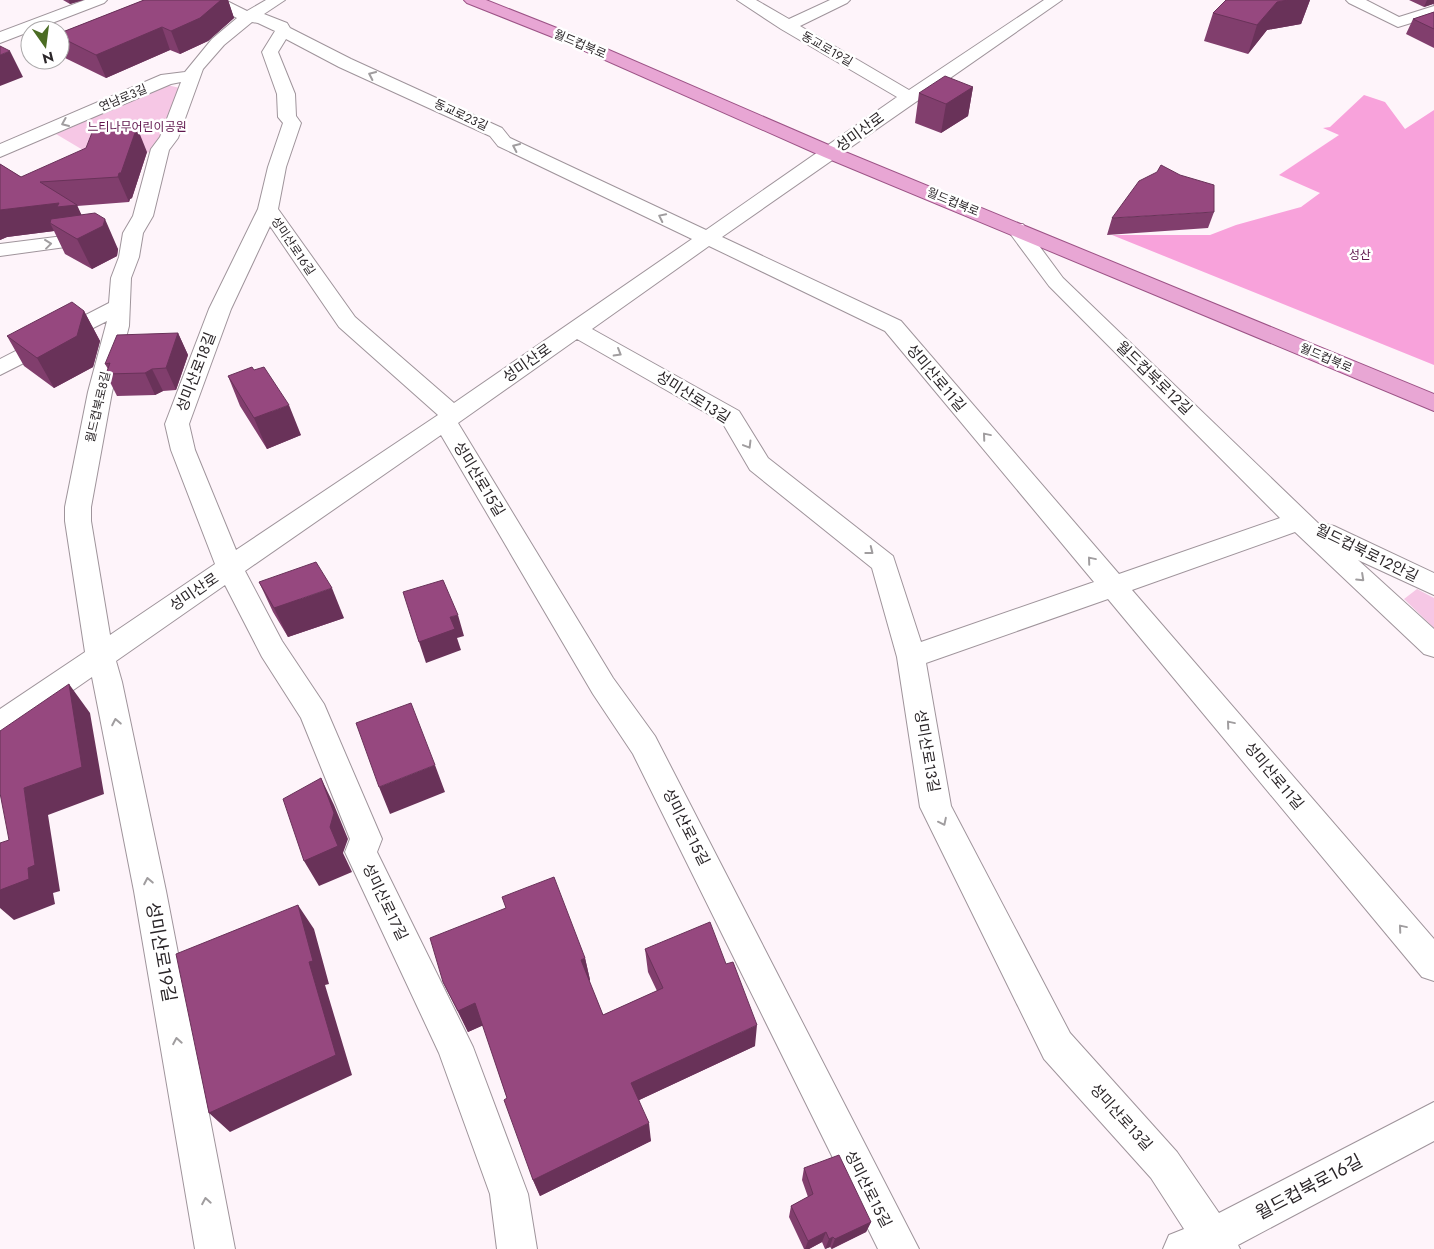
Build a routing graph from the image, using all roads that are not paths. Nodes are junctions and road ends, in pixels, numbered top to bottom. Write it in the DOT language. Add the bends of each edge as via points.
graph roads {
  1 [pos="99,0"];
  2 [pos="213,0"];
  3 [pos="277,0"];
  4 [pos="472,0"];
  5 [pos="745,0"];
  6 [pos="842,0"];
  7 [pos="1054,0"];
  8 [pos="1354,0"];
  9 [pos="1434,11"];
  10 [pos="248,17"];
  11 [pos="787,26"];
  12 [pos="283,31"];
  13 [pos="0,38"];
  14 [pos="192,76"];
  15 [pos="909,97"];
  16 [pos="0,151"];
  17 [pos="831,153"];
  18 [pos="268,209"];
  19 [pos="1016,228"];
  20 [pos="133,233"];
  21 [pos="706,238"];
  22 [pos="0,250"];
  23 [pos="118,307"];
  24 [pos="576,329"];
  25 [pos="0,368"];
  26 [pos="1434,403"];
  27 [pos="449,418"];
  28 [pos="1299,521"];
  29 [pos="230,568"];
  30 [pos="1434,585"];
  31 [pos="1113,586"];
  32 [pos="1434,646"];
  33 [pos="100,656"];
  34 [pos="911,657"];
  35 [pos="0,725"];
  36 [pos="1434,965"];
  37 [pos="1434,1122"];
  38 [pos="1205,1245"];
  39 [pos="215,1249"];
  40 [pos="517,1249"];
  41 [pos="899,1249"];
  1 -- 13 [label="street"];
  2 -- 10 [label="street, 동교로23길"];
  3 -- 10 [label="street, 월드컵북로8길"];
  4 -- 17 [label="main road, 월드컵북로" via="566,37"];
  5 -- 11 [label="street, 동교로19길"];
  6 -- 11 [label="street"];
  7 -- 15 [label="street, 성미산로"];
  8 -- 9 [label="street" via="1398,22"];
  10 -- 12 [label="street, 동교로23길" via="281,26"];
  10 -- 14 [label="street, 월드컵북로8길" via="218,42"];
  11 -- 15 [label="street, 동교로19길"];
  12 -- 18 [label="street, 성미산로16길" via="270,52 286,94 287,117 292,123 277,167"];
  21 -- 12 [label="street, 동교로23길, one-way" via="504,142 496,132"];
  14 -- 16 [label="street, 연남로3길, one-way" via="167,79"];
  14 -- 20 [label="street, 월드컵북로8길" via="169,138 160,149 143,216"];
  15 -- 17 [label="street, 성미산로"];
  17 -- 19 [label="main road, 월드컵북로"];
  17 -- 21 [label="street, 성미산로"];
  18 -- 27 [label="street, 성미산로16길" via="348,322"];
  18 -- 29 [label="street, 성미산로18길" via="220,309 177,424 183,450"];
  19 -- 26 [label="main road, 월드컵북로"];
  19 -- 28 [label="street, 월드컵북로12길" via="1056,282"];
  22 -- 20 [label="street, one-way"];
  20 -- 23 [label="street, 월드컵북로8길" via="121,278"];
  21 -- 24 [label="street, 성미산로"];
  31 -- 21 [label="street, 성미산로11길, one-way" via="893,326"];
  23 -- 25 [label="street"];
  23 -- 33 [label="street, 월드컵북로8길" via="118,326 100,392 78,507"];
  24 -- 27 [label="street, 성미산로"];
  24 -- 34 [label="street, 성미산로13길, one-way" via="731,417 760,464 881,559"];
  27 -- 29 [label="street, 성미산로"];
  27 -- 41 [label="street, 성미산로15길" via="604,686 644,745"];
  28 -- 30 [label="street, 월드컵북로12안길"];
  28 -- 31 [label="street"];
  28 -- 32 [label="street, 월드컵북로12길, one-way"];
  29 -- 33 [label="street, 성미산로"];
  29 -- 40 [label="street, 성미산로17길" via="272,649 314,713 366,839 361,852 455,1047 509,1194"];
  31 -- 34 [label="street"];
  36 -- 31 [label="street, 성미산로11길, one-way"];
  33 -- 35 [label="street, 성미산로"];
  39 -- 33 [label="street, 성미산로19길, one-way" via="150,891"];
  34 -- 38 [label="street, 성미산로13길, one-way" via="936,807 1057,1046 1164,1165"];
  37 -- 38 [label="street, 월드컵북로16길"];
}
